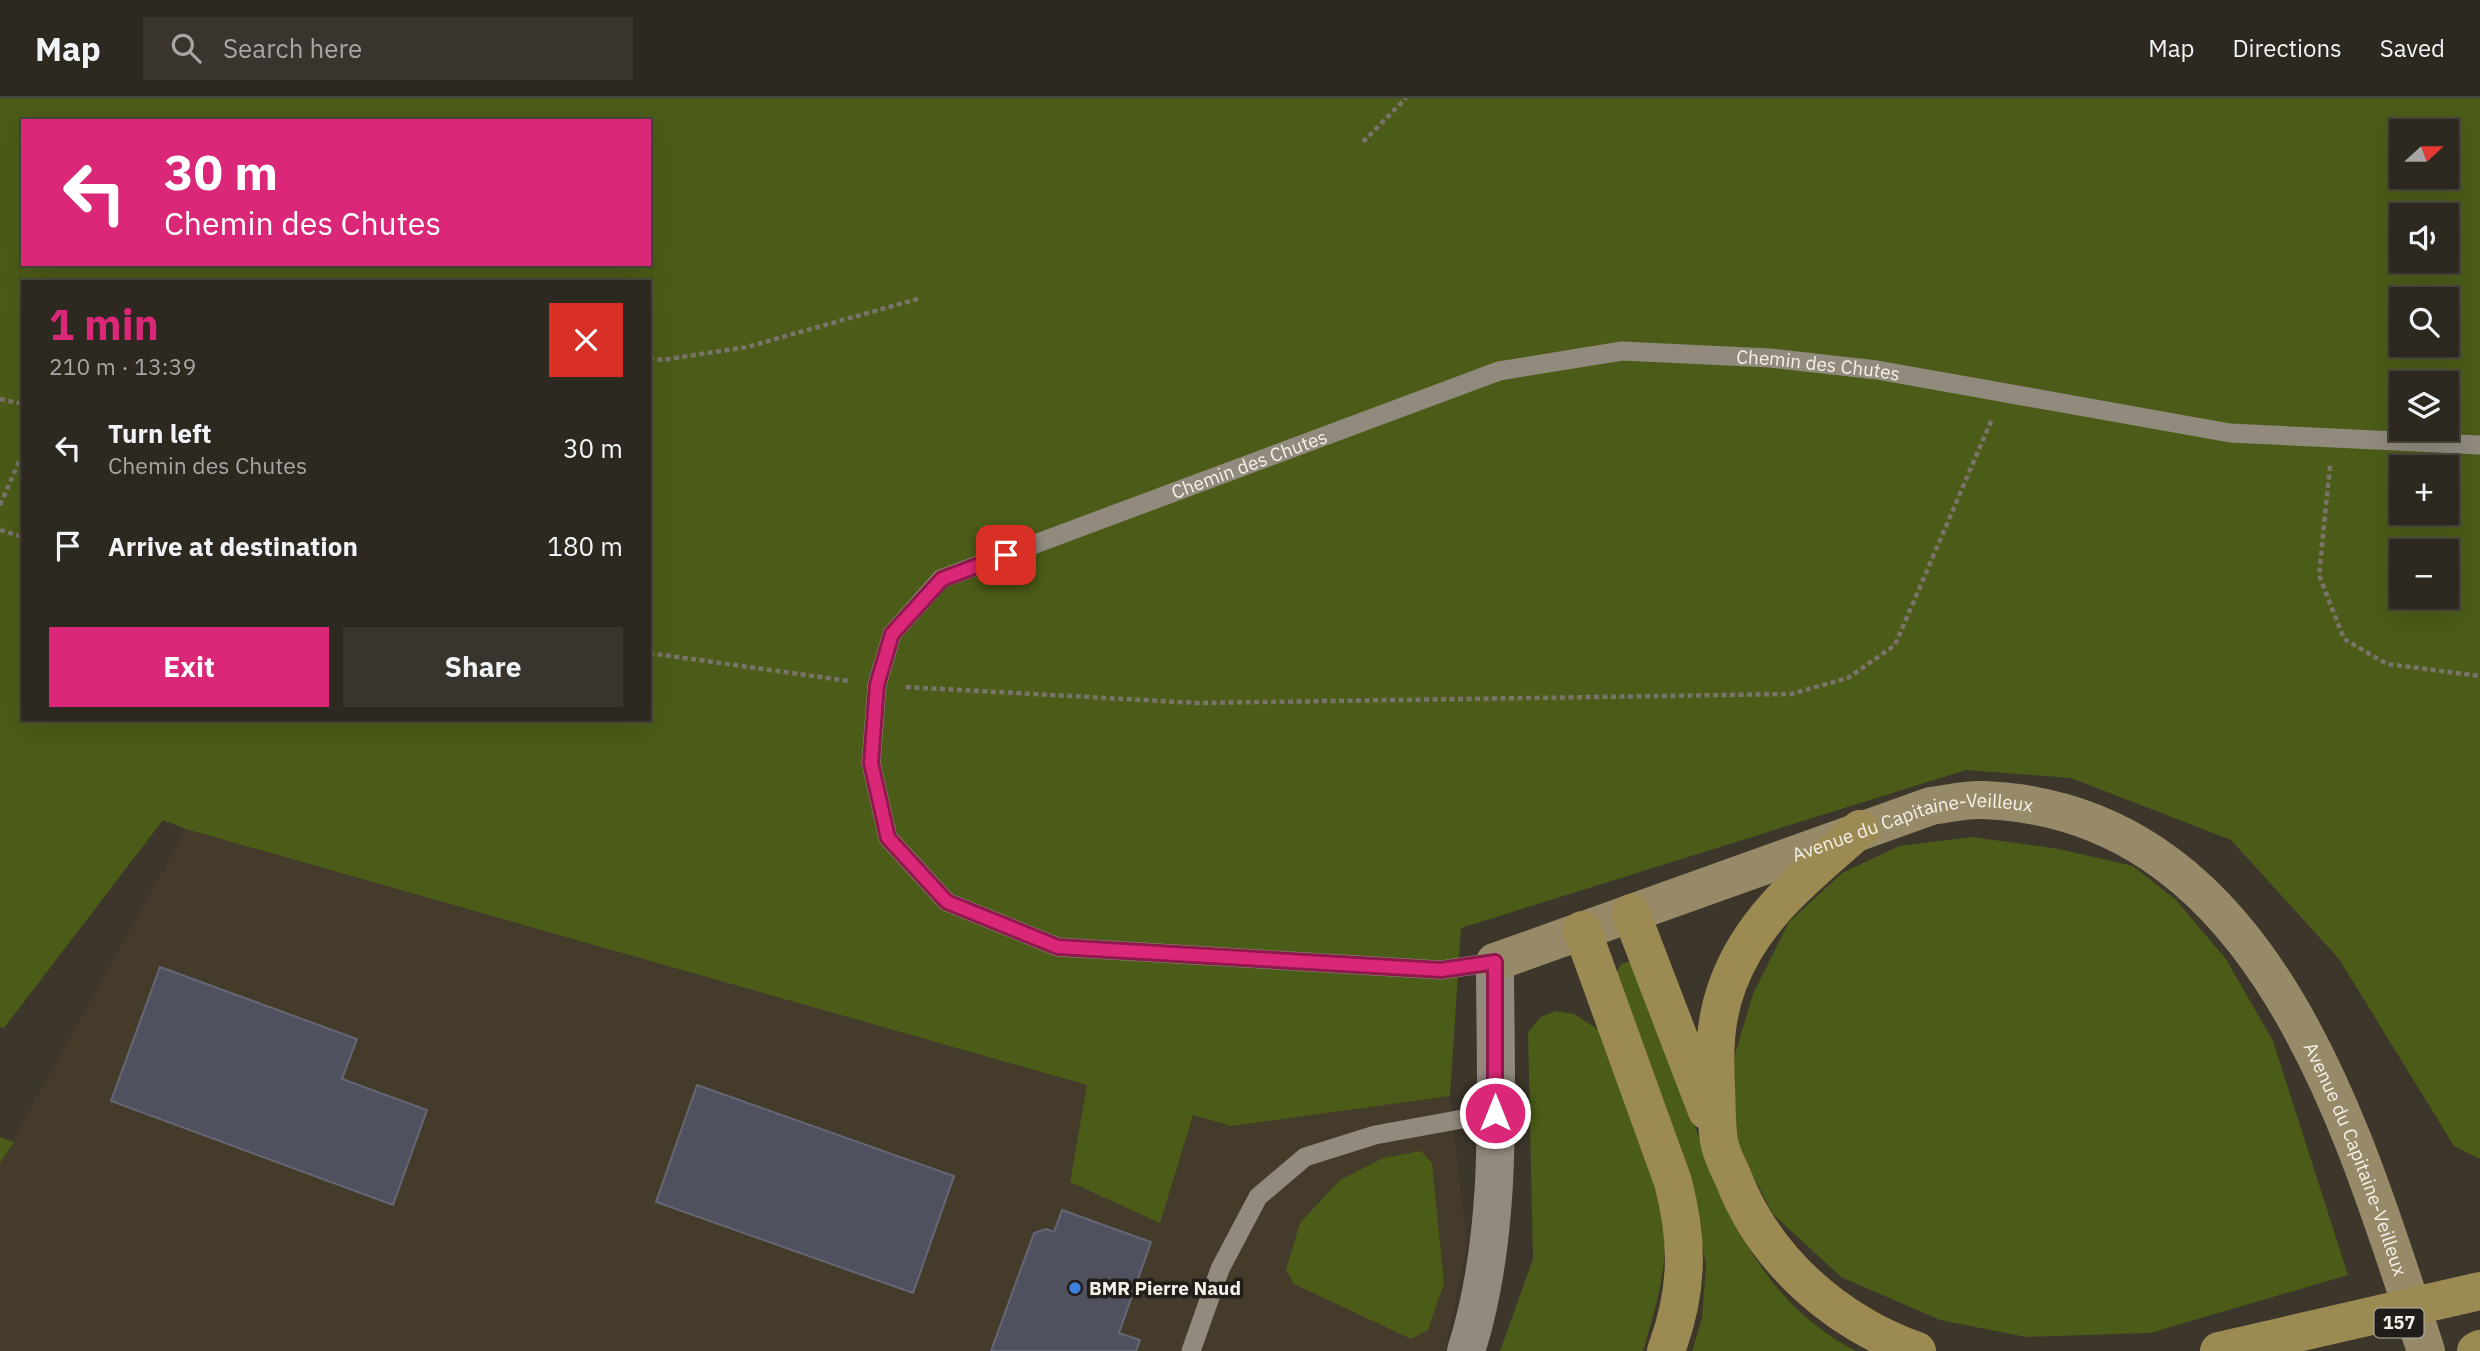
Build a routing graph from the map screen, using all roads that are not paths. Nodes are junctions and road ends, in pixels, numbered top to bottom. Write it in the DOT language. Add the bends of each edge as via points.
graph roads {
  1 [pos="2480,445"];
  2 [pos="1860,829"];
  3 [pos="1630,913"];
  4 [pos="1582,930"];
  5 [pos="1495,962"];
  6 [pos="1495,1113"];
  7 [pos="1719,1143"];
  8 [pos="2480,1293"];
  9 [pos="1191,1351"];
  10 [pos="1466,1351"];
  11 [pos="1666,1351"];
  12 [pos="1917,1351"];
  13 [pos="2219,1351"];
  14 [pos="2319,1351"];
  15 [pos="2426,1351"];
  1 -- 5 [label="lane, Chemin des Chutes" via="2230,433 1877,370 1770,358 1635,351 1499,371 942,579 892,634 877,685 871,763 888,838 947,902 1058,947 1441,970"];
  2 -- 3 [label="street, Avenue du Capitaine-Veilleux"];
  2 -- 7 [label="main road" via="1763,920 1728,982 1717,1017 1714,1052"];
  2 -- 15 [label="street, Avenue du Capitaine-Veilleux" via="1931,806 1981,799 2028,805 2110,829 2145,848 2214,905 2281,988 2319,1058 2379,1210"];
  3 -- 4 [label="street, Avenue du Capitaine-Veilleux"];
  3 -- 7 [label="main road"];
  4 -- 5 [label="street, Avenue du Capitaine-Veilleux"];
  4 -- 11 [label="main road" via="1684,1223 1680,1314"];
  5 -- 6 [label="street"];
  6 -- 9 [label="lane" via="1376,1135 1305,1157 1258,1197 1220,1269"];
  6 -- 10 [label="street" via="1489,1237"];
  7 -- 12 [label="main road" via="1760,1234 1796,1276 1863,1327"];
  8 -- 13 [label="main road"];
  8 -- 14 [label="main road, 157"];
}
